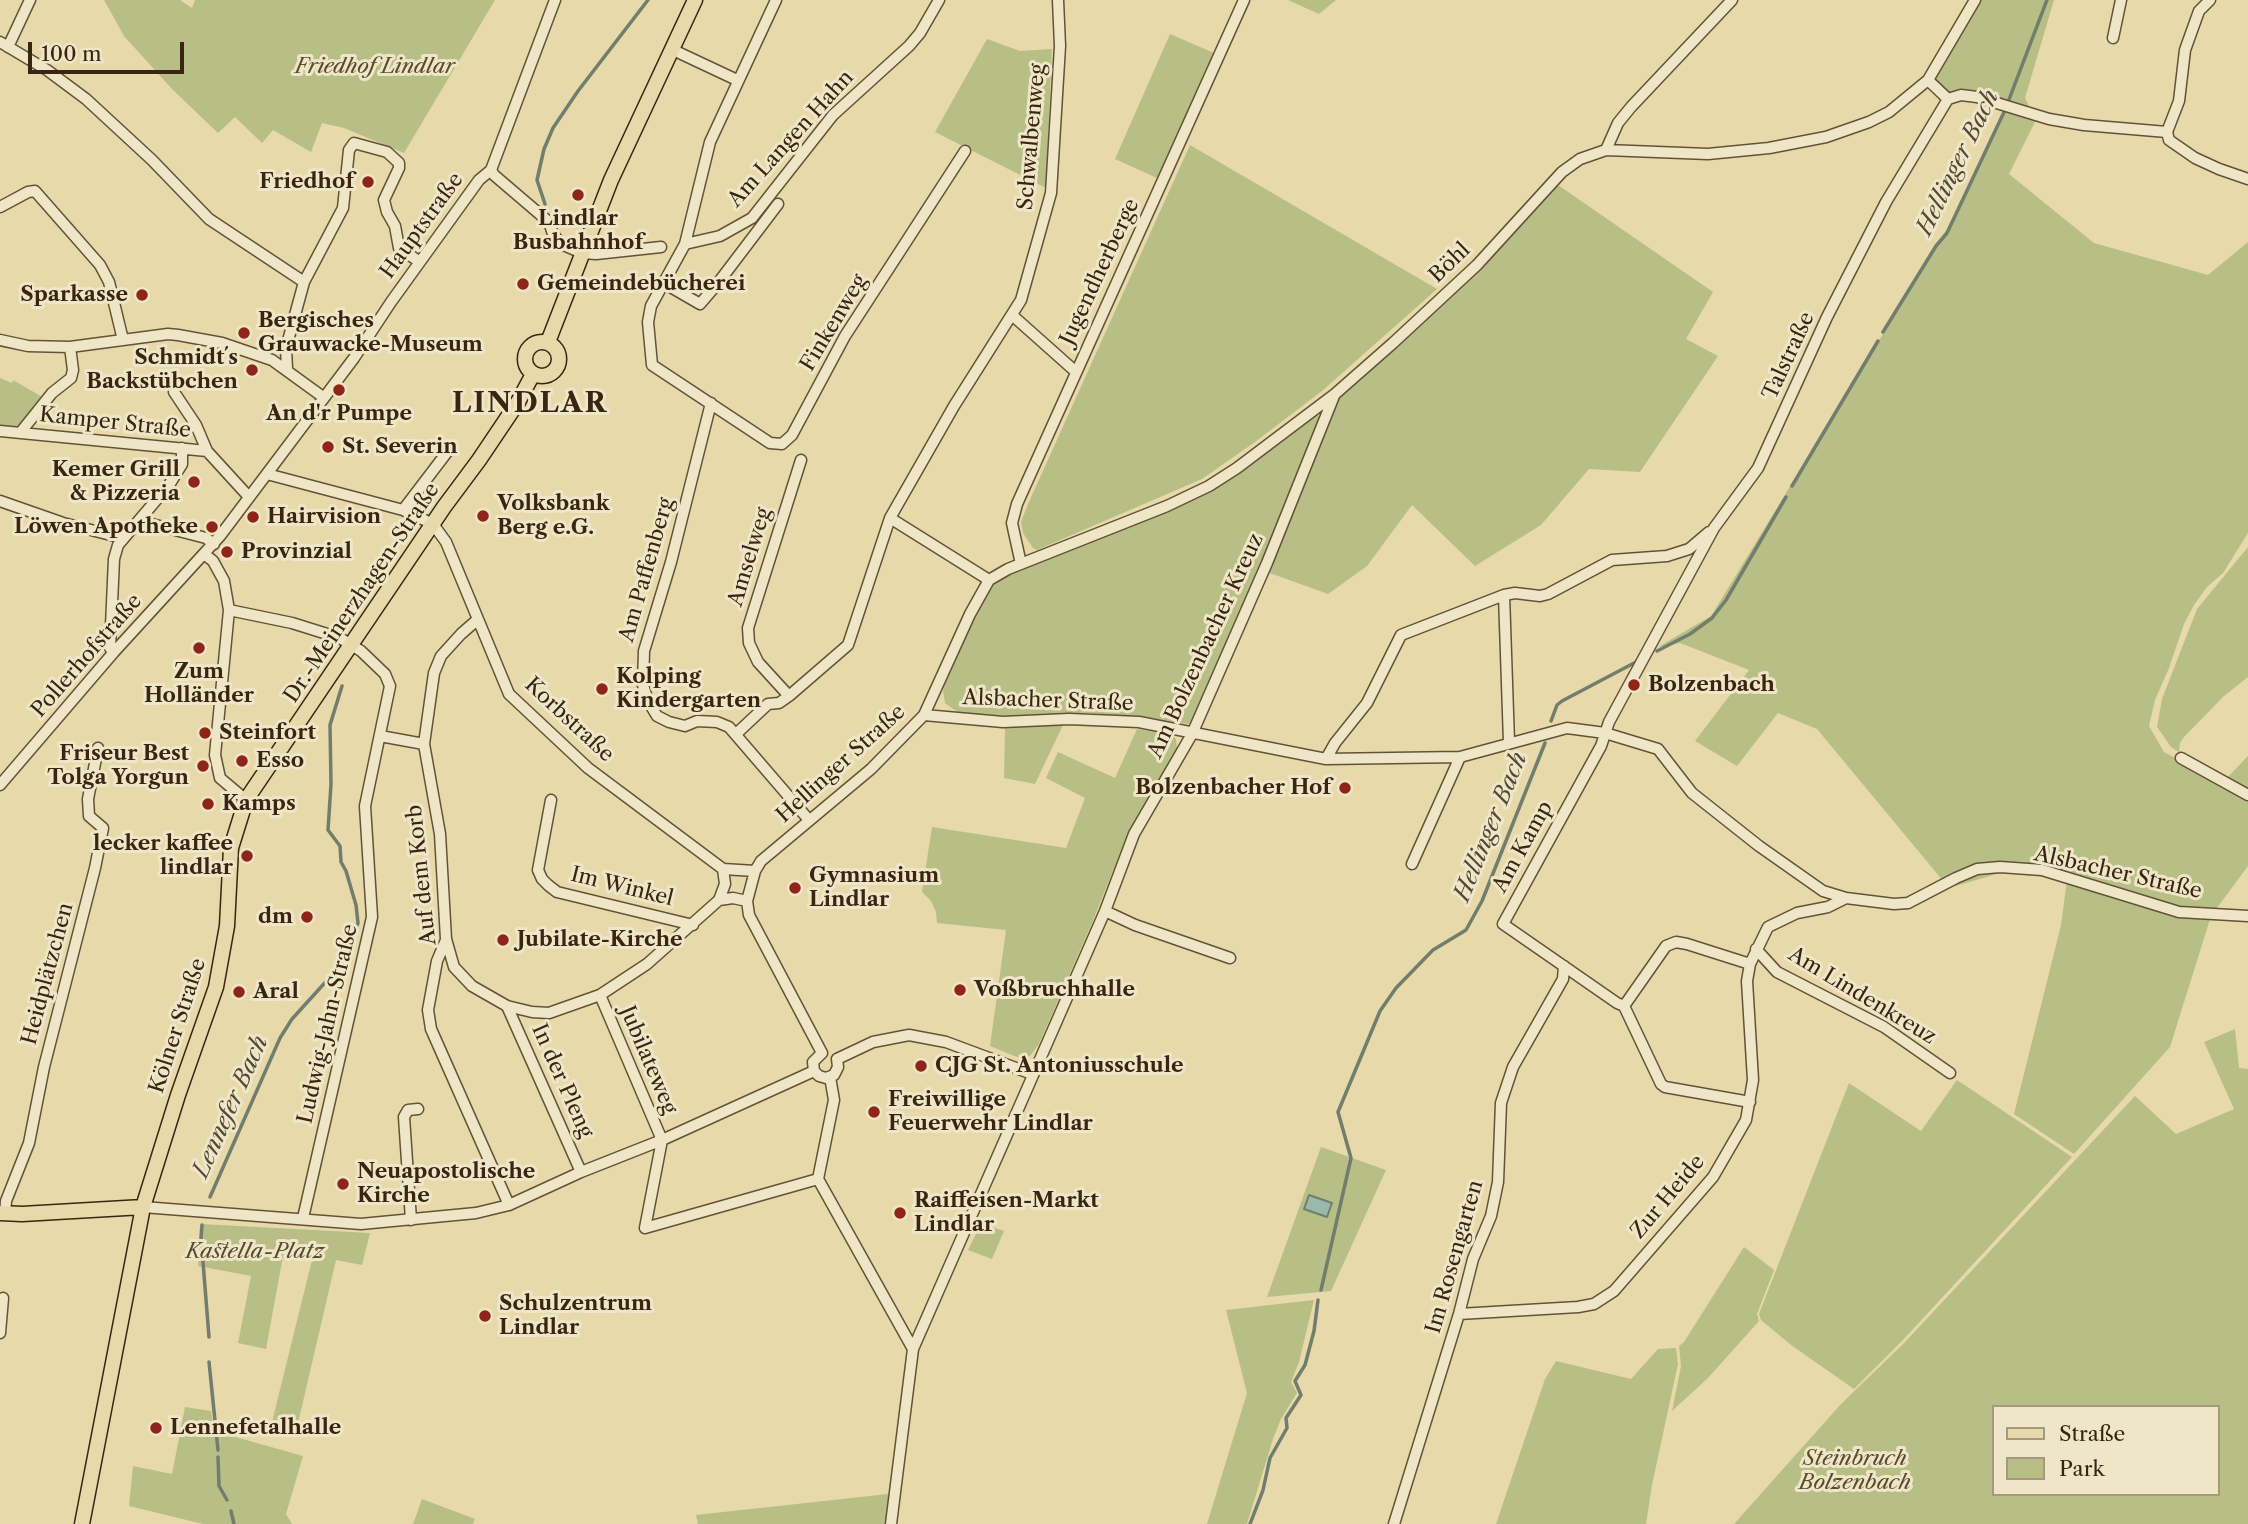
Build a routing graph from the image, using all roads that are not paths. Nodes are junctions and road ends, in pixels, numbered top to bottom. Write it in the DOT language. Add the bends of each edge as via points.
graph roads {
  1 [pos="30,0"];
  2 [pos="555,0"];
  3 [pos="695,0"];
  4 [pos="776,0"];
  5 [pos="940,0"];
  6 [pos="1058,0"];
  7 [pos="1244,0"];
  8 [pos="1732,0"];
  9 [pos="2121,0"];
  10 [pos="2210,0"];
  11 [pos="1973,1"];
  12 [pos="2113,38"];
  13 [pos="4,45"];
  14 [pos="671,49"];
  15 [pos="737,80"];
  16 [pos="1928,80"];
  17 [pos="1948,99"];
  18 [pos="2167,132"];
  19 [pos="1606,150"];
  20 [pos="965,151"];
  21 [pos="491,170"];
  22 [pos="2248,179"];
  23 [pos="778,204"];
  24 [pos="0,207"];
  25 [pos="685,244"];
  26 [pos="661,247"];
  27 [pos="582,253"];
  28 [pos="420,262"];
  29 [pos="304,282"];
  30 [pos="662,282"];
  31 [pos="1012,315"];
  32 [pos="0,340"];
  33 [pos="123,340"];
  34 [pos="548,342"];
  35 [pos="71,347"];
  36 [pos="286,348"];
  37 [pos="272,360"];
  38 [pos="287,369"];
  39 [pos="1076,372"];
  40 [pos="533,374"];
  41 [pos="174,392"];
  42 [pos="1335,394"];
  43 [pos="323,397"];
  44 [pos="711,403"];
  45 [pos="0,431"];
  46 [pos="20,433"];
  47 [pos="182,447"];
  48 [pos="451,447"];
  49 [pos="207,451"];
  50 [pos="801,460"];
  51 [pos="267,474"];
  52 [pos="249,497"];
  53 [pos="0,501"];
  54 [pos="403,510"];
  55 [pos="890,517"];
  56 [pos="140,521"];
  57 [pos="433,524"];
  58 [pos="1714,528"];
  59 [pos="123,538"];
  60 [pos="214,544"];
  61 [pos="204,554"];
  62 [pos="1021,564"];
  63 [pos="989,580"];
  64 [pos="1504,595"];
  65 [pos="229,610"];
  66 [pos="477,620"];
  67 [pos="352,645"];
  68 [pos="114,652"];
  69 [pos="789,696"];
  70 [pos="924,715"];
  71 [pos="1605,733"];
  72 [pos="736,734"];
  73 [pos="1192,734"];
  74 [pos="380,736"];
  75 [pos="1509,742"];
  76 [pos="424,744"];
  77 [pos="98,748"];
  78 [pos="1460,757"];
  79 [pos="2180,758"];
  80 [pos="1326,759"];
  81 [pos="2,779"];
  82 [pos="2248,795"];
  83 [pos="246,800"];
  84 [pos="551,800"];
  85 [pos="809,820"];
  86 [pos="1412,864"];
  87 [pos="723,869"];
  88 [pos="755,871"];
  89 [pos="1846,898"];
  90 [pos="719,901"];
  91 [pos="747,901"];
  92 [pos="1105,911"];
  93 [pos="2248,916"];
  94 [pos="693,925"];
  95 [pos="446,939"];
  96 [pos="1756,949"];
  97 [pos="1230,958"];
  98 [pos="1750,964"];
  99 [pos="1564,966"];
  100 [pos="600,995"];
  101 [pos="507,1006"];
  102 [pos="1624,1006"];
  103 [pos="822,1053"];
  104 [pos="837,1059"];
  105 [pos="814,1071"];
  106 [pos="1950,1073"];
  107 [pos="1032,1074"];
  108 [pos="830,1077"];
  109 [pos="1749,1102"];
  110 [pos="418,1109"];
  111 [pos="662,1140"];
  112 [pos="581,1172"];
  113 [pos="818,1179"];
  114 [pos="509,1205"];
  115 [pos="143,1207"];
  116 [pos="3,1213"];
  117 [pos="303,1218"];
  118 [pos="411,1220"];
  119 [pos="3,1298"];
  120 [pos="1459,1314"];
  121 [pos="0,1333"];
  122 [pos="913,1349"];
  123 [pos="82,1524"];
  124 [pos="891,1524"];
  125 [pos="1394,1524"];
  1 -- 13 [label="street"];
  2 -- 21 [label="street, Hauptstraße"];
  3 -- 14 [label="main road, Dr.-Meinerzhagen-Straße"];
  4 -- 15 [label="street, Am Langen Hahn"];
  5 -- 25 [label="street, Am Langen Hahn" via="909,47 833,115 751,218 720,236"];
  6 -- 31 [label="street, Schwalbenweg" via="1051,193 1021,300"];
  7 -- 39 [label="street, Jugendherberge"];
  8 -- 19 [label="street" via="1631,107"];
  9 -- 12 [label="street"];
  10 -- 18 [label="street" via="2199,11 2185,50 2179,101"];
  11 -- 16 [label="street"];
  13 -- 29 [label="street" via="86,99 152,160 200,217"];
  14 -- 15 [label="street"];
  14 -- 27 [label="main road, Dr.-Meinerzhagen-Straße"];
  15 -- 25 [label="street, Am Langen Hahn" via="710,142"];
  16 -- 17 [label="street"];
  16 -- 19 [label="street, Böhl" via="1889,112 1826,137 1708,154"];
  17 -- 18 [label="street" via="1977,97 2049,119"];
  17 -- 58 [label="street, Talstraße" via="1886,202 1758,468"];
  18 -- 22 [label="street" via="2169,140 2195,158"];
  19 -- 42 [label="street, Böhl" via="1580,159 1562,172 1477,265"];
  20 -- 44 [label="street, Finkenweg" via="845,336 792,435 782,444 770,443"];
  21 -- 27 [label="street" via="549,222 561,244"];
  21 -- 28 [label="street, Hauptstraße"];
  23 -- 30 [label="street" via="700,304"];
  24 -- 33 [label="street" via="32,190 100,265 109,282"];
  25 -- 30 [label="street"];
  26 -- 27 [label="street"];
  27 -- 34 [label="main road, Dr.-Meinerzhagen-Straße"];
  28 -- 29 [label="street" via="400,248 384,200 399,168 395,157 355,143 349,150 343,208"];
  28 -- 43 [label="street, Hauptstraße"];
  29 -- 36 [label="street"];
  30 -- 44 [label="street" via="648,322 652,365"];
  31 -- 39 [label="street"];
  31 -- 55 [label="street, Schwalbenweg"];
  32 -- 35 [label="street"];
  33 -- 35 [label="street"];
  33 -- 37 [label="street" via="178,335 222,342"];
  34 -- 40 [label="main road, Dr.-Meinerzhagen-Straße" via="536,343 528,350 526,364"];
  34 -- 40 [label="main road" via="557,350 559,366 550,375"];
  35 -- 46 [label="street" via="71,378 52,393"];
  36 -- 37 [label="street"];
  36 -- 38 [label="street"];
  37 -- 38 [label="street"];
  38 -- 43 [label="street"];
  39 -- 62 [label="street, Jugendherberge" via="1017,504 1012,523"];
  40 -- 57 [label="main road, Dr.-Meinerzhagen-Straße"];
  41 -- 49 [label="street"];
  42 -- 62 [label="street, Böhl" via="1209,486"];
  42 -- 73 [label="street, Am Bolzenbacher Kreuz"];
  43 -- 51 [label="street, Hauptstraße"];
  44 -- 72 [label="street, Am Paffenberg" via="643,651 643,685 657,716 685,726 717,722"];
  45 -- 46 [label="street, Kamper Straße"];
  46 -- 47 [label="street, Kamper Straße"];
  47 -- 49 [label="street, Kamper Straße"];
  47 -- 56 [label="street" via="182,464"];
  48 -- 54 [label="street"];
  49 -- 52 [label="street, Kamper Straße"];
  50 -- 69 [label="street, Amselweg" via="748,628 758,662"];
  51 -- 52 [label="street, Hauptstraße"];
  51 -- 54 [label="street"];
  52 -- 60 [label="street, Hauptstraße"];
  53 -- 59 [label="street"];
  54 -- 57 [label="street"];
  55 -- 63 [label="street"];
  55 -- 69 [label="street, Schwalbenweg" via="848,645"];
  56 -- 59 [label="street"];
  56 -- 60 [label="street"];
  57 -- 66 [label="street, Korbstraße" via="446,542"];
  57 -- 67 [label="main road, Dr.-Meinerzhagen-Straße"];
  58 -- 64 [label="street" via="1689,549 1667,556 1612,560 1548,594"];
  58 -- 71 [label="street, Talstraße"];
  59 -- 68 [label="street" via="114,559 110,648"];
  60 -- 61 [label="street, Hauptstraße"];
  61 -- 65 [label="street" via="224,581"];
  61 -- 68 [label="street, Pollerhofstraße"];
  62 -- 63 [label="street"];
  63 -- 70 [label="street, Hellinger Straße"];
  64 -- 75 [label="street"];
  64 -- 80 [label="street" via="1401,635 1367,703"];
  65 -- 67 [label="street" via="292,623"];
  65 -- 83 [label="street" via="215,755 220,778"];
  66 -- 76 [label="street, Auf dem Korb" via="442,656 434,673"];
  66 -- 87 [label="street, Korbstraße" via="509,694 588,768"];
  67 -- 74 [label="street, Ludwig-Jahn-Straße" via="385,674 390,686"];
  67 -- 83 [label="main road, Dr.-Meinerzhagen-Straße"];
  68 -- 81 [label="street, Pollerhofstraße"];
  69 -- 72 [label="street, Schwalbenweg" via="768,704"];
  70 -- 73 [label="street, Alsbacher Straße" via="1003,722 1139,722"];
  70 -- 85 [label="street, Hellinger Straße" via="871,769"];
  71 -- 75 [label="street, Alsbacher Straße" via="1567,728"];
  71 -- 89 [label="street, Alsbacher Straße" via="1658,749 1692,793 1823,891"];
  71 -- 99 [label="street, Am Kamp" via="1503,924"];
  72 -- 85 [label="street, Am Paffenberg"];
  73 -- 80 [label="street, Alsbacher Straße"];
  73 -- 92 [label="street, Am Bolzenbacher Kreuz" via="1134,834"];
  74 -- 76 [label="street"];
  74 -- 117 [label="street, Ludwig-Jahn-Straße" via="365,806 372,917"];
  75 -- 78 [label="street, Alsbacher Straße"];
  76 -- 95 [label="street, Auf dem Korb" via="440,834"];
  77 -- 116 [label="street, Heidplätzchen" via="88,799 89,816 103,828 95,868 29,1143"];
  78 -- 80 [label="street, Alsbacher Straße"];
  78 -- 86 [label="street"];
  79 -- 82 [label="street"];
  83 -- 115 [label="main road, Kölner Straße" via="231,848 227,926 216,987"];
  84 -- 94 [label="street, Im Winkel" via="538,870 542,880 557,892"];
  85 -- 88 [label="street, Hellinger Straße"];
  87 -- 88 [label="street"];
  87 -- 90 [label="street" via="725,884"];
  88 -- 91 [label="street, Hellinger Straße"];
  89 -- 93 [label="street, Alsbacher Straße" via="1908,903 1956,878 2000,867 2042,870 2179,912"];
  89 -- 96 [label="street, Zur Heide" via="1781,919 1768,927"];
  90 -- 91 [label="street"];
  90 -- 94 [label="street, Auf dem Korb"];
  91 -- 103 [label="street" via="749,915"];
  92 -- 97 [label="street"];
  92 -- 107 [label="street, Am Bolzenbacher Kreuz"];
  94 -- 100 [label="street, Auf dem Korb"];
  95 -- 101 [label="street, Auf dem Korb" via="454,967 472,986"];
  95 -- 114 [label="street" via="428,1010 431,1029"];
  96 -- 98 [label="street, Zur Heide"];
  96 -- 106 [label="street, Am Lindenkreuz" via="1777,972 1872,1020"];
  98 -- 102 [label="street" via="1676,942 1666,946"];
  98 -- 109 [label="street, Zur Heide" via="1753,1080"];
  99 -- 102 [label="street, Am Kamp"];
  99 -- 120 [label="street, Im Rosengarten" via="1563,979 1513,1067 1501,1103 1498,1182"];
  100 -- 101 [label="street, Auf dem Korb" via="549,1013"];
  100 -- 111 [label="street, Jubilateweg"];
  101 -- 112 [label="street, In der Pleng"];
  102 -- 109 [label="street" via="1661,1084"];
  103 -- 104 [label="street"];
  103 -- 105 [label="street" via="813,1062"];
  104 -- 107 [label="street" via="873,1042 909,1035 946,1042"];
  104 -- 108 [label="street" via="836,1072"];
  105 -- 108 [label="street"];
  105 -- 111 [label="street"];
  107 -- 122 [label="street, Am Bolzenbacher Kreuz"];
  108 -- 113 [label="street" via="835,1100"];
  109 -- 120 [label="street, Zur Heide" via="1746,1120 1713,1177 1614,1291 1594,1304 1578,1307"];
  110 -- 118 [label="street" via="408,1110 404,1117"];
  111 -- 112 [label="street"];
  111 -- 113 [label="street" via="645,1228"];
  112 -- 114 [label="street"];
  113 -- 122 [label="street"];
  114 -- 118 [label="street"];
  115 -- 116 [label="main road"];
  115 -- 117 [label="street"];
  115 -- 123 [label="main road, Kölner Straße"];
  117 -- 118 [label="street" via="361,1224"];
  119 -- 121 [label="street"];
  120 -- 125 [label="street, Im Rosengarten"];
  122 -- 124 [label="street, Am Bolzenbacher Kreuz"];
}
